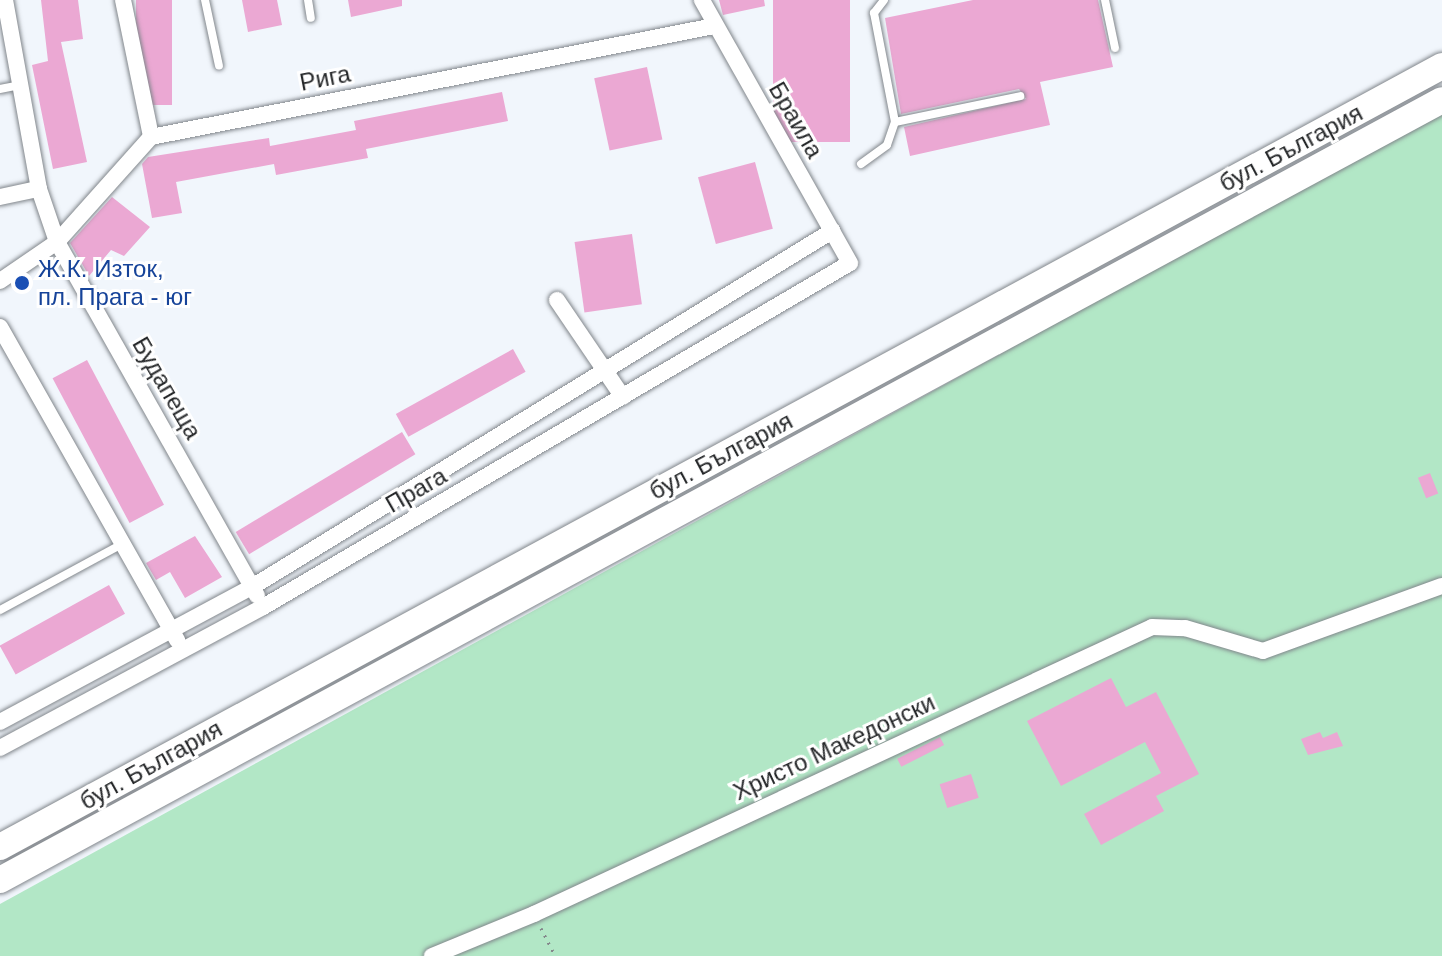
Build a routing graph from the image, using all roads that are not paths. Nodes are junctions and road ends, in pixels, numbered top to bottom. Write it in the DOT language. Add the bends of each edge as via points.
graph roads {
  1 [pos="5,0"];
  2 [pos="123,0"];
  3 [pos="205,0"];
  4 [pos="308,0"];
  5 [pos="702,0"];
  6 [pos="884,0"];
  7 [pos="1105,0"];
  8 [pos="311,18"];
  9 [pos="714,26"];
  10 [pos="1115,48"];
  11 [pos="219,66"];
  12 [pos="1442,66"];
  13 [pos="20,85"];
  14 [pos="0,89"];
  15 [pos="1020,96"];
  16 [pos="1442,100"];
  17 [pos="895,122"];
  18 [pos="151,137"];
  19 [pos="861,164"];
  20 [pos="39,189"];
  21 [pos="0,197"];
  22 [pos="832,231"];
  23 [pos="57,242"];
  24 [pos="850,263"];
  25 [pos="0,281"];
  26 [pos="557,300"];
  27 [pos="2,334"];
  28 [pos="606,369"];
  29 [pos="623,397"];
  30 [pos="122,544"];
  31 [pos="1442,586"];
  32 [pos="252,587"];
  33 [pos="263,607"];
  34 [pos="0,610"];
  35 [pos="172,632"];
  36 [pos="183,652"];
  37 [pos="0,722"];
  38 [pos="0,748"];
  39 [pos="0,847"];
  40 [pos="0,880"];
  41 [pos="432,956"];
  1 -- 13 [label="street, Будапеща"];
  2 -- 18 [label="street"];
  3 -- 11 [label="lane"];
  4 -- 8 [label="lane"];
  5 -- 9 [label="street, Браила"];
  6 -- 17 [label="lane" via="874,13"];
  7 -- 10 [label="lane"];
  9 -- 18 [label="street, Рига"];
  9 -- 22 [label="street, Браила"];
  12 -- 39 [label="highway, бул. България"];
  13 -- 14 [label="lane"];
  13 -- 20 [label="street, Будапеща"];
  15 -- 17 [label="lane"];
  16 -- 40 [label="highway, бул. България"];
  17 -- 19 [label="lane" via="887,145"];
  18 -- 23 [label="street"];
  20 -- 21 [label="street"];
  20 -- 23 [label="street, Будапеща"];
  22 -- 24 [label="street, Браила"];
  22 -- 28 [label="street"];
  23 -- 25 [label="street"];
  23 -- 32 [label="street, Будапеща"];
  24 -- 29 [label="street, Прага"];
  26 -- 28 [label="street"];
  27 -- 30 [label="street"];
  28 -- 29 [label="street"];
  28 -- 32 [label="street"];
  29 -- 33 [label="street, Прага"];
  30 -- 34 [label="lane"];
  30 -- 35 [label="street"];
  31 -- 41 [label="street, Христо Македонски" via="1263,651 1185,628 1152,627 534,914"];
  32 -- 33 [label="street, Будапеща"];
  32 -- 35 [label="street"];
  33 -- 36 [label="street, Прага"];
  35 -- 36 [label="street"];
  35 -- 37 [label="street"];
  36 -- 38 [label="street, Прага"];
}
